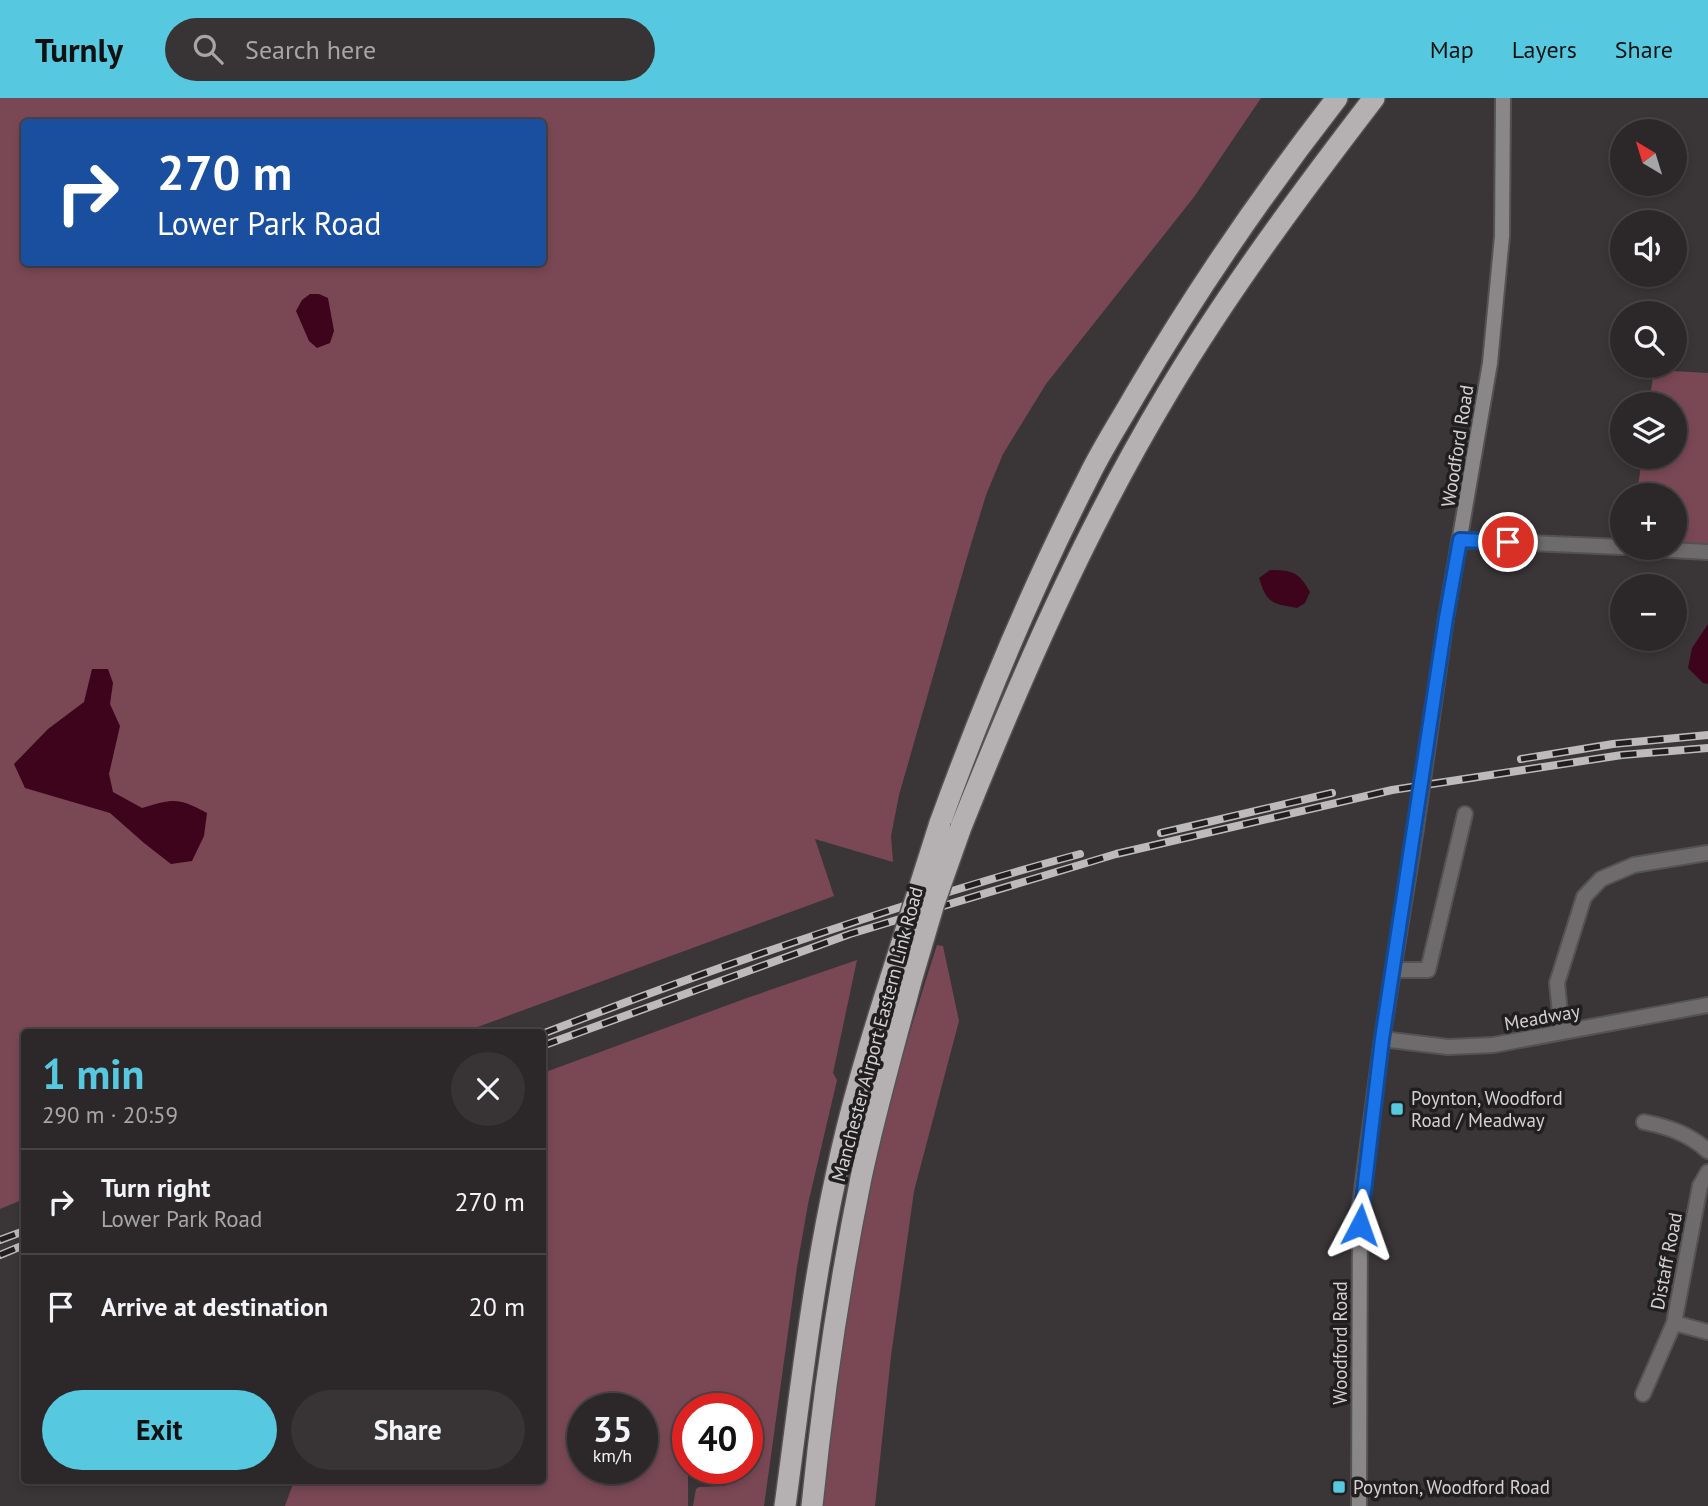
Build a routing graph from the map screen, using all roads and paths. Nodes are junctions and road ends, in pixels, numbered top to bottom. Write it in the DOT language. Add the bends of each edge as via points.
graph roads {
  1 [pos="1337,98"];
  2 [pos="1374,98"];
  3 [pos="1503,98"];
  4 [pos="1460,540"];
  5 [pos="1610,546"];
  6 [pos="1687,551"];
  7 [pos="1708,552"];
  8 [pos="1465,814"];
  9 [pos="1708,853"];
  10 [pos="1393,970"];
  11 [pos="901,979"];
  12 [pos="1708,1005"];
  13 [pos="1562,1032"];
  14 [pos="1382,1039"];
  15 [pos="1644,1122"];
  16 [pos="1708,1151"];
  17 [pos="1708,1172"];
  18 [pos="1674,1323"];
  19 [pos="1708,1332"];
  20 [pos="1643,1394"];
  21 [pos="785,1506"];
  22 [pos="812,1506"];
  23 [pos="1359,1506"];
  1 -- 11 [label="highway, Manchester Airport Eastern Link Road, bridge" via="1193,297 1088,476 969,743 940,822"];
  2 -- 11 [label="highway, Manchester Airport Eastern Link Road, bridge" via="1217,313 1114,488 1023,676"];
  3 -- 4 [label="street, Woodford Road" via="1502,236 1490,363"];
  4 -- 5 [label="street"];
  4 -- 10 [label="street, Woodford Road, bridge"];
  6 -- 7 [label="street"];
  8 -- 10 [label="street" via="1428,970"];
  9 -- 13 [label="street" via="1634,865 1601,878 1584,897 1558,983"];
  10 -- 14 [label="street, Woodford Road"];
  11 -- 21 [label="highway, Manchester Airport Eastern Link Road" via="859,1079 835,1178"];
  11 -- 22 [label="highway, Manchester Airport Eastern Link Road" via="838,1311"];
  12 -- 13 [label="street, Meadway"];
  13 -- 14 [label="street, Meadway" via="1471,1047"];
  14 -- 23 [label="street, Woodford Road" via="1360,1205"];
  15 -- 16 [label="street" via="1694,1138"];
  17 -- 18 [label="street, Distaff Road" via="1700,1186"];
  18 -- 19 [label="street, Distaff Road"];
  18 -- 20 [label="street"];
}
